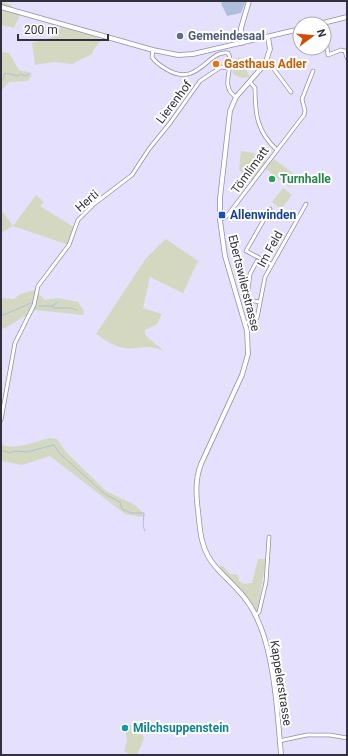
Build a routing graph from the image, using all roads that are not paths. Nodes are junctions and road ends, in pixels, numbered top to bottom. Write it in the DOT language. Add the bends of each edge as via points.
graph roads {
  1 [pos="249,1"];
  2 [pos="1,6"];
  3 [pos="347,17"];
  4 [pos="332,20"];
  5 [pos="292,31"];
  6 [pos="268,37"];
  7 [pos="242,43"];
  8 [pos="153,50"];
  9 [pos="332,53"];
  10 [pos="347,58"];
  11 [pos="268,60"];
  12 [pos="228,68"];
  13 [pos="312,71"];
  14 [pos="250,82"];
  15 [pos="291,92"];
  16 [pos="236,97"];
  17 [pos="156,140"];
  18 [pos="278,150"];
  19 [pos="306,204"];
  20 [pos="270,209"];
  21 [pos="220,220"];
  22 [pos="257,261"];
  23 [pos="271,264"];
  24 [pos="260,302"];
  25 [pos="245,323"];
  26 [pos="1,420"];
  27 [pos="269,537"];
  28 [pos="256,616"];
  29 [pos="347,738"];
  30 [pos="279,741"];
  31 [pos="281,755"];
  1 -- 7 [label="street" via="241,28"];
  2 -- 8 [label="street"];
  3 -- 4 [label="street"];
  5 -- 6 [label="street"];
  6 -- 7 [label="street"];
  6 -- 11 [label="street"];
  7 -- 8 [label="street" via="193,54 178,55"];
  8 -- 12 [label="street, Lierenhof" via="152,57 156,62 177,74 192,73 225,53 230,56"];
  9 -- 10 [label="street" via="345,51"];
  11 -- 14 [label="street, Ebertswilerstrasse"];
  11 -- 15 [label="street"];
  12 -- 16 [label="street, Lierenhof" via="229,89"];
  12 -- 17 [label="street, Lierenhof" via="221,67 200,81"];
  13 -- 18 [label="street" via="302,99 304,115"];
  14 -- 16 [label="street, Ebertswilerstrasse"];
  14 -- 18 [label="street, Tömlimatt" via="255,88 255,105 262,131 266,140"];
  16 -- 21 [label="street, Ebertswilerstrasse" via="228,122 221,183"];
  17 -- 26 [label="street, Herti" via="132,175 82,214 69,244 38,286 34,305 15,343"];
  18 -- 21 [label="street, Tömlimatt" via="227,216"];
  19 -- 23 [label="street, Im Feld"];
  20 -- 23 [label="street" via="246,251"];
  21 -- 25 [label="street, Ebertswilerstrasse" via="226,263"];
  22 -- 24 [label="street" via="250,274 246,298"];
  23 -- 24 [label="street, Im Feld" via="265,277"];
  24 -- 25 [label="street, Im Feld" via="257,318"];
  25 -- 28 [label="street, Ebertswilerstrasse" via="248,339 247,361 201,464 196,490 201,537 208,557 242,595"];
  27 -- 28 [label="street" via="266,582"];
  28 -- 30 [label="street, Kappelerstrasse" via="268,652"];
  29 -- 30 [label="street" via="307,735"];
  30 -- 31 [label="street, Kappelerstrasse"];
}
